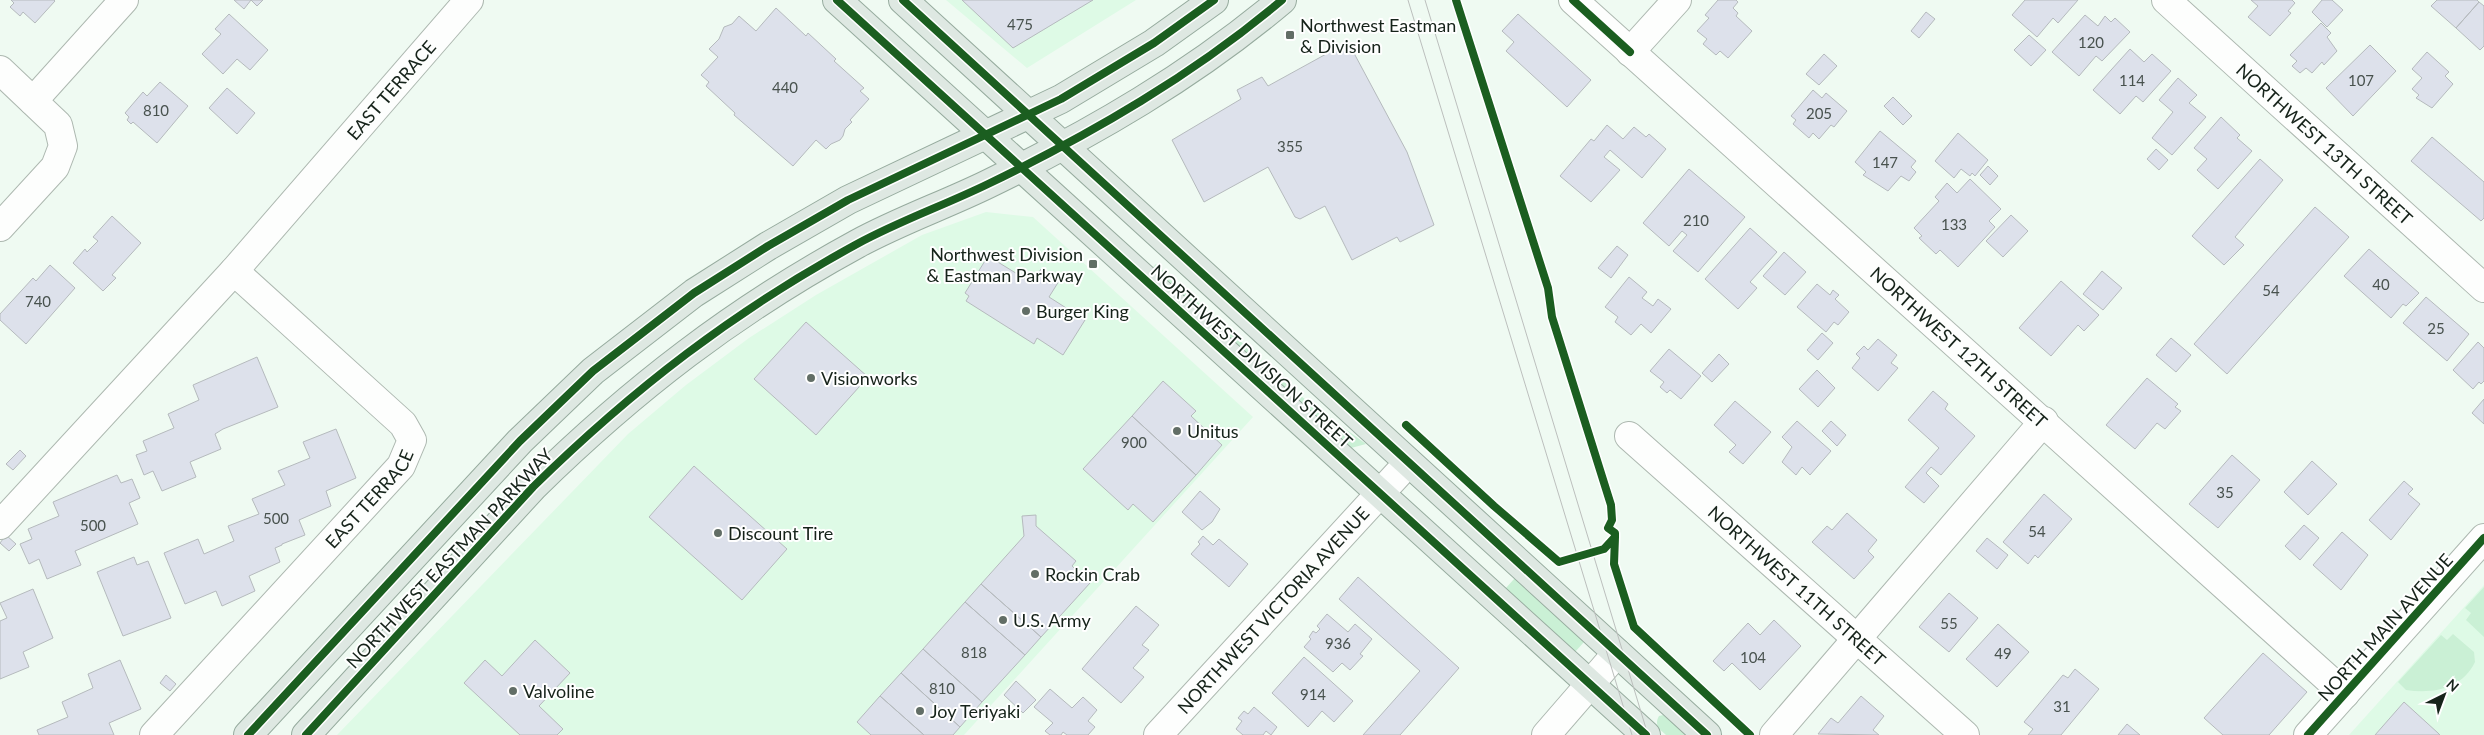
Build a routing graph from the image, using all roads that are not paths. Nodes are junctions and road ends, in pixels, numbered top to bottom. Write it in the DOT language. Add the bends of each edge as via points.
graph roads {
  1 [pos="124,0"];
  2 [pos="469,0"];
  3 [pos="837,0"];
  4 [pos="904,0"];
  5 [pos="1214,0"];
  6 [pos="1282,0"];
  7 [pos="1573,0"];
  8 [pos="1677,0"];
  9 [pos="2166,0"];
  10 [pos="1630,52"];
  11 [pos="0,70"];
  12 [pos="33,101"];
  13 [pos="1030,115"];
  14 [pos="987,136"];
  15 [pos="1063,146"];
  16 [pos="1022,167"];
  17 [pos="0,227"];
  18 [pos="234,271"];
  19 [pos="2484,288"];
  20 [pos="2044,421"];
  21 [pos="1629,436"];
  22 [pos="1408,463"];
  23 [pos="1380,494"];
  24 [pos="0,525"];
  25 [pos="2484,538"];
  26 [pos="1858,639"];
  27 [pos="1617,653"];
  28 [pos="1590,684"];
  29 [pos="2345,694"];
  30 [pos="154,735"];
  31 [pos="248,735"];
  32 [pos="306,735"];
  33 [pos="1158,735"];
  34 [pos="1546,735"];
  35 [pos="1646,735"];
  36 [pos="1707,735"];
  37 [pos="1774,735"];
  38 [pos="1965,735"];
  39 [pos="2308,735"];
  1 -- 12 [label="street"];
  2 -- 18 [label="street, EAST TERRACE"];
  3 -- 14 [label="main road, NORTHWEST DIVISION STREET"];
  4 -- 13 [label="main road, NORTHWEST DIVISION STREET"];
  5 -- 13 [label="main road, NORTHWEST EASTMAN PARKWAY" via="1154,43 1061,100"];
  6 -- 15 [label="main road, NORTHWEST EASTMAN PARKWAY" via="1176,79"];
  7 -- 10 [label="street, NORTHWEST 12TH STREET"];
  8 -- 10 [label="street"];
  9 -- 19 [label="street, NORTHWEST 13TH STREET"];
  10 -- 20 [label="street, NORTHWEST 12TH STREET"];
  11 -- 12 [label="street"];
  12 -- 17 [label="street" via="58,125 63,146 55,167"];
  13 -- 14 [label="main road, NORTHWEST EASTMAN PARKWAY"];
  13 -- 15 [label="main road, NORTHWEST DIVISION STREET"];
  14 -- 16 [label="main road, NORTHWEST DIVISION STREET"];
  14 -- 31 [label="main road, NORTHWEST EASTMAN PARKWAY" via="848,200 768,246 694,293 593,371 476,487"];
  15 -- 16 [label="main road, NORTHWEST EASTMAN PARKWAY"];
  15 -- 22 [label="main road, NORTHWEST DIVISION STREET"];
  16 -- 23 [label="main road, NORTHWEST DIVISION STREET"];
  16 -- 32 [label="main road, NORTHWEST EASTMAN PARKWAY" via="858,243 796,278 710,334 660,372 533,487"];
  18 -- 24 [label="street, EAST TERRACE"];
  18 -- 30 [label="street, EAST TERRACE" via="403,424 412,440 401,466"];
  20 -- 26 [label="street"];
  20 -- 29 [label="street, NORTHWEST 12TH STREET"];
  21 -- 26 [label="street, NORTHWEST 11TH STREET"];
  22 -- 23 [label="street, NORTHWEST VICTORIA AVENUE"];
  22 -- 27 [label="main road, NORTHWEST DIVISION STREET"];
  23 -- 28 [label="main road, NORTHWEST DIVISION STREET"];
  23 -- 33 [label="street, NORTHWEST VICTORIA AVENUE"];
  25 -- 29 [label="street, NORTH MAIN AVENUE"];
  26 -- 37 [label="street"];
  26 -- 38 [label="street, NORTHWEST 11TH STREET"];
  27 -- 28 [label="street"];
  27 -- 36 [label="main road, NORTHWEST DIVISION STREET"];
  28 -- 34 [label="street"];
  28 -- 35 [label="main road, NORTHWEST DIVISION STREET"];
  29 -- 39 [label="street, NORTH MAIN AVENUE"];
}
